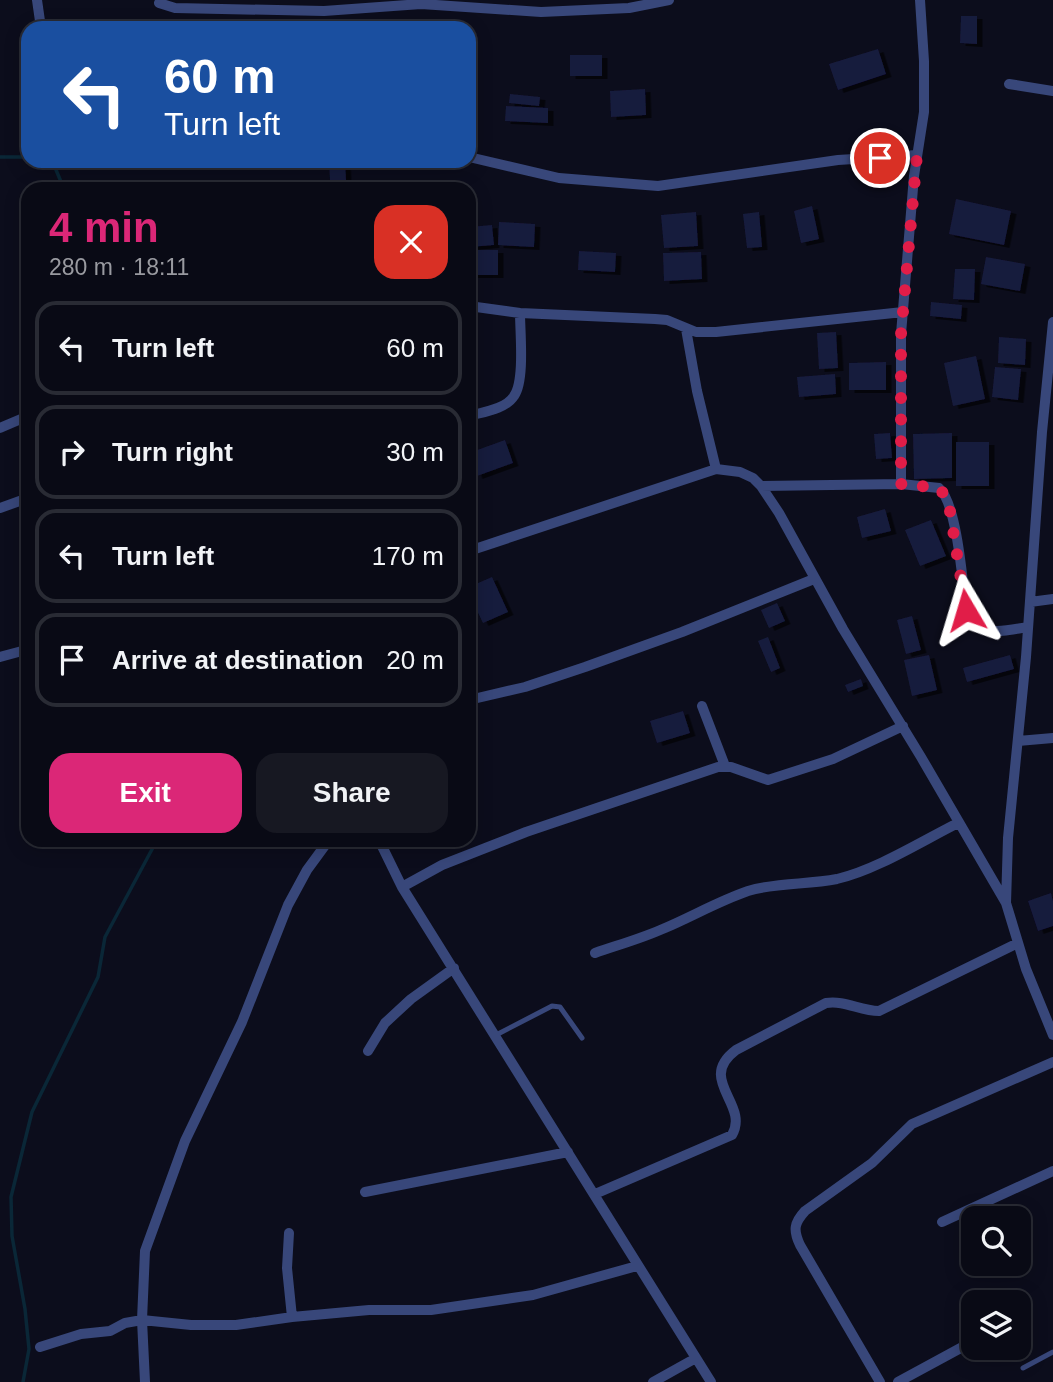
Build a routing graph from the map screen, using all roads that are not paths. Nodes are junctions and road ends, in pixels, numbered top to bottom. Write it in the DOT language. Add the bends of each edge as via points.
graph roads {
  1 [pos="37,0"];
  2 [pos="669,0"];
  3 [pos="920,0"];
  4 [pos="159,4"];
  5 [pos="40,21"];
  6 [pos="1009,84"];
  7 [pos="1053,90"];
  8 [pos="917,155"];
  9 [pos="476,159"];
  10 [pos="476,307"];
  11 [pos="903,312"];
  12 [pos="520,313"];
  13 [pos="1053,322"];
  14 [pos="686,329"];
  15 [pos="476,414"];
  16 [pos="21,419"];
  17 [pos="0,428"];
  18 [pos="716,469"];
  19 [pos="901,484"];
  20 [pos="761,486"];
  21 [pos="21,500"];
  22 [pos="0,508"];
  23 [pos="476,549"];
  24 [pos="814,579"];
  25 [pos="1053,599"];
  26 [pos="1030,603"];
  27 [pos="1028,626"];
  28 [pos="21,651"];
  29 [pos="0,657"];
  30 [pos="476,698"];
  31 [pos="702,706"];
  32 [pos="903,726"];
  33 [pos="1053,738"];
  34 [pos="1018,741"];
  35 [pos="725,766"];
  36 [pos="958,823"];
  37 [pos="324,847"];
  38 [pos="382,847"];
  39 [pos="402,887"];
  40 [pos="1006,903"];
  41 [pos="1018,943"];
  42 [pos="595,953"];
  43 [pos="454,968"];
  44 [pos="496,1035"];
  45 [pos="1053,1035"];
  46 [pos="582,1038"];
  47 [pos="369,1051"];
  48 [pos="1053,1062"];
  49 [pos="568,1153"];
  50 [pos="1053,1171"];
  51 [pos="365,1192"];
  52 [pos="595,1195"];
  53 [pos="942,1222"];
  54 [pos="289,1233"];
  55 [pos="637,1266"];
  56 [pos="292,1317"];
  57 [pos="142,1320"];
  58 [pos="40,1347"];
  59 [pos="961,1348"];
  60 [pos="1053,1352"];
  61 [pos="696,1358"];
  62 [pos="1023,1368"];
  63 [pos="145,1382"];
  64 [pos="653,1382"];
  65 [pos="711,1382"];
  66 [pos="880,1382"];
  67 [pos="898,1382"];
  1 -- 5 [label="street"];
  2 -- 4 [label="street" via="629,8 541,12 422,4 324,11"];
  3 -- 8 [label="street" via="924,112"];
  6 -- 7 [label="street"];
  8 -- 9 [label="street" via="838,160 658,186 559,178"];
  8 -- 11 [label="street"];
  10 -- 12 [label="street"];
  11 -- 14 [label="street" via="716,332"];
  11 -- 19 [label="street"];
  12 -- 14 [label="street" via="655,318"];
  12 -- 15 [label="street" via="519,383 514,397"];
  13 -- 26 [label="street"];
  14 -- 18 [label="street"];
  16 -- 17 [label="street"];
  18 -- 20 [label="street" via="740,472"];
  18 -- 23 [label="street"];
  19 -- 20 [label="street"];
  19 -- 27 [label="street" via="939,488 948,499 966,610 978,628 1000,631"];
  20 -- 24 [label="street"];
  21 -- 22 [label="street"];
  24 -- 30 [label="street" via="585,667"];
  24 -- 32 [label="street"];
  25 -- 26 [label="street"];
  26 -- 27 [label="street"];
  27 -- 34 [label="street"];
  28 -- 29 [label="street"];
  31 -- 35 [label="street"];
  32 -- 35 [label="street" via="833,759 768,780"];
  32 -- 36 [label="street"];
  33 -- 34 [label="street"];
  34 -- 40 [label="street"];
  35 -- 39 [label="street" via="514,836"];
  36 -- 40 [label="street"];
  36 -- 42 [label="street" via="856,873 749,891 664,929"];
  37 -- 57 [label="street" via="288,905 242,1023 185,1141 145,1251"];
  38 -- 39 [label="street"];
  39 -- 43 [label="street"];
  40 -- 41 [label="street"];
  41 -- 45 [label="street"];
  41 -- 52 [label="street" via="879,1011 826,1003 736,1050 720,1069 736,1116 732,1135"];
  43 -- 44 [label="street"];
  43 -- 47 [label="street" via="385,1023"];
  44 -- 46 [label="lane" via="556,1005"];
  44 -- 49 [label="street"];
  48 -- 66 [label="street" via="912,1124 872,1163 797,1220 794,1232 800,1245"];
  49 -- 51 [label="street"];
  49 -- 52 [label="street"];
  50 -- 53 [label="street"];
  52 -- 55 [label="street"];
  54 -- 56 [label="street" via="286,1268"];
  55 -- 56 [label="street" via="533,1295 431,1310"];
  55 -- 61 [label="street"];
  56 -- 57 [label="street" via="236,1325"];
  57 -- 58 [label="street"];
  57 -- 63 [label="street"];
  59 -- 67 [label="street"];
  60 -- 62 [label="lane"];
  61 -- 64 [label="street"];
  61 -- 65 [label="street"];
}
